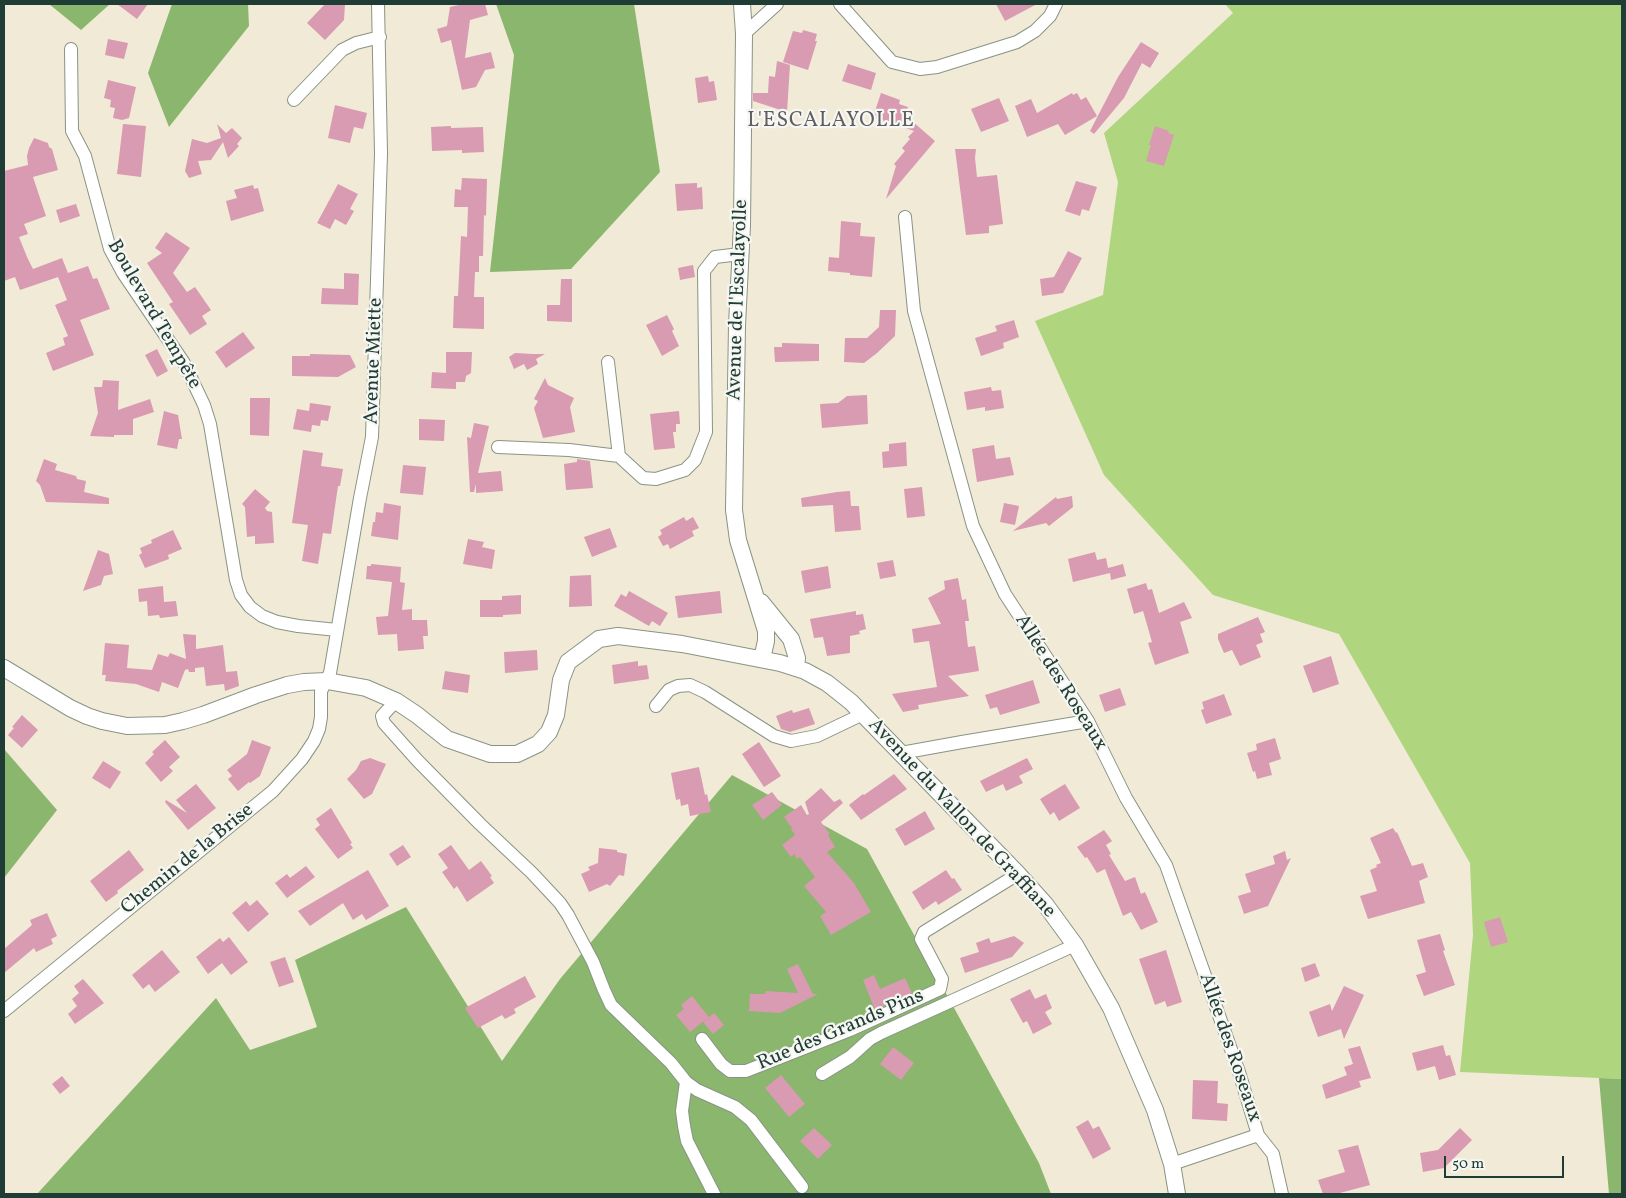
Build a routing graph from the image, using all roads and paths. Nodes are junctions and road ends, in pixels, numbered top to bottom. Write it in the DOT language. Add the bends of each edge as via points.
graph roads {
  1 [pos="378,4"];
  2 [pos="742,4"];
  3 [pos="777,4"];
  4 [pos="840,4"];
  5 [pos="1056,4"];
  6 [pos="744,34"];
  7 [pos="380,37"];
  8 [pos="71,49"];
  9 [pos="294,100"];
  10 [pos="905,217"];
  11 [pos="740,254"];
  12 [pos="608,362"];
  13 [pos="498,447"];
  14 [pos="618,456"];
  15 [pos="755,594"];
  16 [pos="337,630"];
  17 [pos="762,659"];
  18 [pos="796,667"];
  19 [pos="4,668"];
  20 [pos="327,681"];
  21 [pos="396,701"];
  22 [pos="656,706"];
  23 [pos="864,714"];
  24 [pos="1088,721"];
  25 [pos="901,753"];
  26 [pos="1018,874"];
  27 [pos="1075,945"];
  28 [pos="4,1011"];
  29 [pos="702,1039"];
  30 [pos="822,1074"];
  31 [pos="686,1082"];
  32 [pos="1258,1135"];
  33 [pos="1172,1164"];
  34 [pos="802,1187"];
  35 [pos="714,1194"];
  36 [pos="1177,1194"];
  37 [pos="1282,1194"];
  1 -- 7 [label="street, Avenue Miette"];
  2 -- 6 [label="street, Avenue de l'Escalayolle"];
  3 -- 6 [label="street"];
  4 -- 5 [label="street" via="892,62 920,69 937,68 1017,42 1035,31 1050,16"];
  6 -- 11 [label="street, Avenue de l'Escalayolle"];
  7 -- 9 [label="street" via="342,50"];
  7 -- 16 [label="street, Avenue Miette" via="381,154 372,437"];
  8 -- 16 [label="street, Boulevard Tempête" via="72,131 85,156 110,249 184,363 204,405 241,595 250,607 277,622"];
  10 -- 24 [label="street, Allée des Roseaux" via="914,310 973,526 1005,594"];
  11 -- 14 [label="street" via="715,257 704,271 706,432 695,460 685,470 656,480 642,478"];
  11 -- 15 [label="street, Avenue de l'Escalayolle" via="734,510 738,540"];
  12 -- 14 [label="street"];
  13 -- 14 [label="street"];
  15 -- 17 [label="street, Avenue de l'Escalayolle" via="766,631"];
  15 -- 18 [label="street, Avenue de l'Escalayolle" via="791,639 797,658"];
  16 -- 20 [label="street, Avenue Miette"];
  17 -- 18 [label="street, Avenue du Vallon de Graffiane"];
  17 -- 21 [label="street, Avenue du Vallon de Graffiane" via="650,639 618,636 599,639 568,662 549,732 538,744 517,754 490,754 447,739"];
  18 -- 23 [label="street, Avenue du Vallon de Graffiane" via="839,691"];
  19 -- 20 [label="street, Avenue du Vallon de Graffiane" via="70,708 102,722 127,726 183,721 286,685"];
  20 -- 21 [label="street, Avenue du Vallon de Graffiane" via="366,688"];
  20 -- 28 [label="street, Chemin de la Brise" via="321,691 321,717 314,741 283,782"];
  21 -- 31 [label="street" via="382,716 384,724 560,903 594,962 611,1005 671,1063"];
  22 -- 23 [label="street" via="670,690 690,686 774,736 791,741 817,736"];
  23 -- 25 [label="street, Avenue du Vallon de Graffiane"];
  24 -- 25 [label="street"];
  24 -- 32 [label="street, Allée des Roseaux" via="1126,798 1166,865"];
  25 -- 26 [label="street, Avenue du Vallon de Graffiane"];
  26 -- 27 [label="street, Avenue du Vallon de Graffiane"];
  26 -- 29 [label="street, Rue des Grands Pins" via="924,932 921,939 942,979 940,989 850,1030 746,1071 730,1071"];
  27 -- 30 [label="street" via="881,1033"];
  27 -- 33 [label="street, Avenue du Vallon de Graffiane" via="1111,1008 1127,1044 1155,1110"];
  31 -- 34 [label="street" via="735,1107 750,1120"];
  31 -- 35 [label="street" via="682,1111 687,1141"];
  32 -- 33 [label="street, Allée des Roseaux"];
  32 -- 37 [label="street, Allée des Roseaux" via="1273,1154"];
  33 -- 36 [label="street, Avenue du Vallon de Graffiane"];
}
